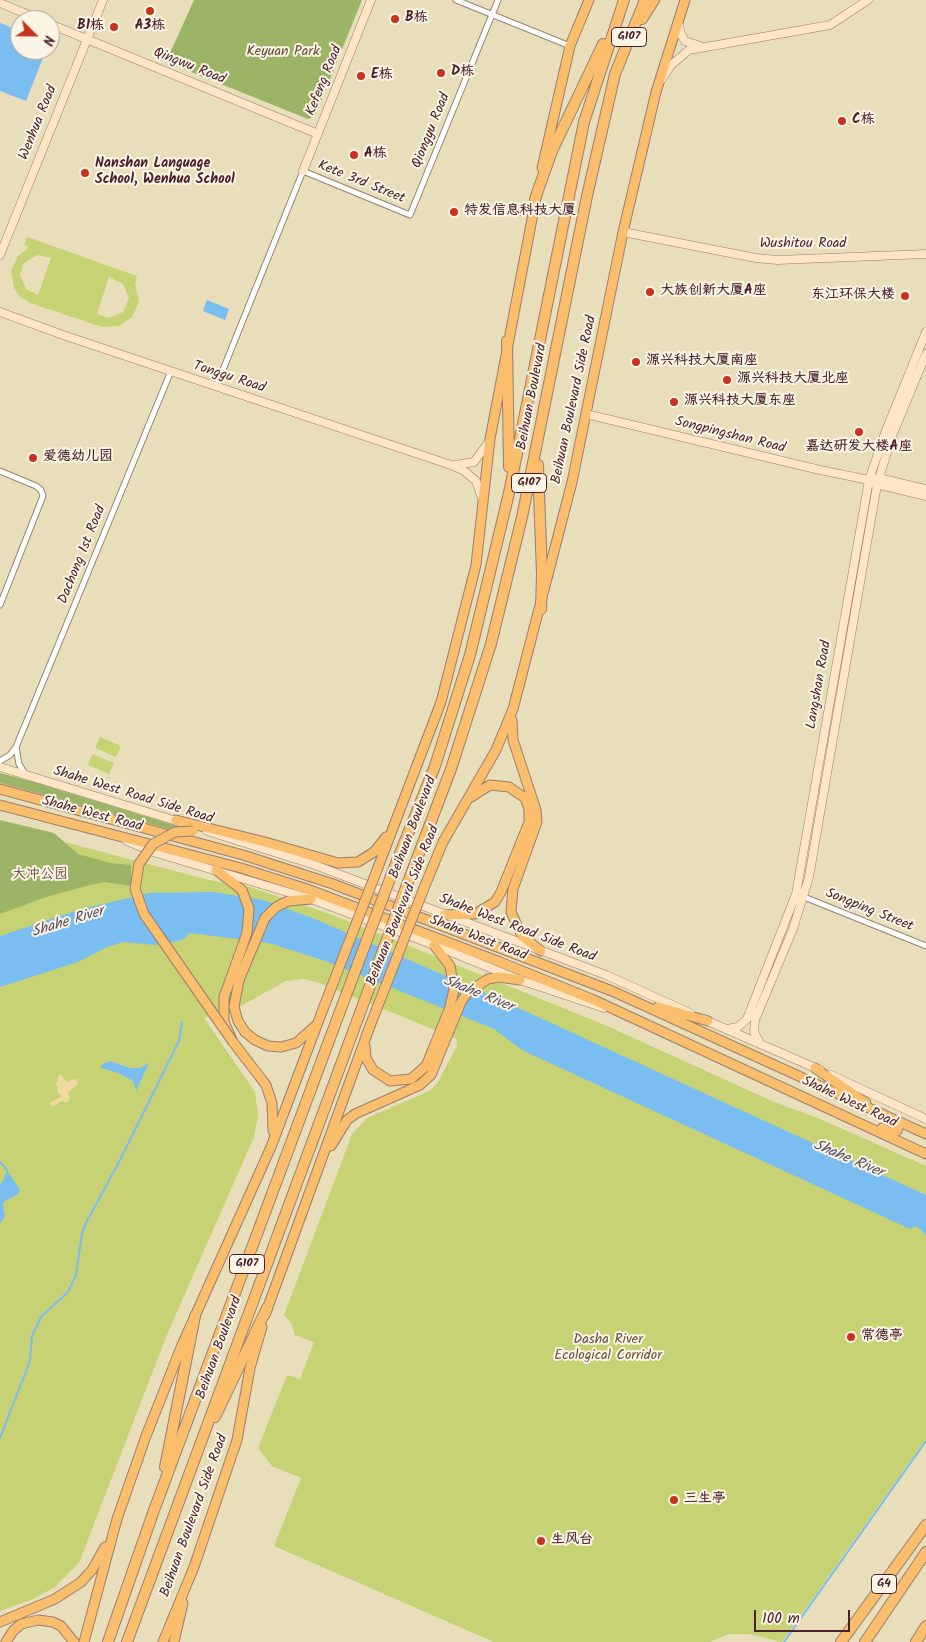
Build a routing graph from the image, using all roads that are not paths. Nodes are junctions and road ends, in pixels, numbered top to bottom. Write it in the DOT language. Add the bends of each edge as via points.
graph roads {
  1 [pos="103,0"];
  2 [pos="371,0"];
  3 [pos="456,0"];
  4 [pos="498,0"];
  5 [pos="589,0"];
  6 [pos="624,0"];
  7 [pos="644,0"];
  8 [pos="654,0"];
  9 [pos="685,0"];
  10 [pos="868,0"];
  11 [pos="3,3"];
  12 [pos="19,10"];
  13 [pos="492,14"];
  14 [pos="678,22"];
  15 [pos="60,28"];
  16 [pos="86,39"];
  17 [pos="570,46"];
  18 [pos="702,47"];
  19 [pos="615,74"];
  20 [pos="656,92"];
  21 [pos="318,134"];
  22 [pos="303,172"];
  23 [pos="535,198"];
  24 [pos="410,215"];
  25 [pos="623,232"];
  26 [pos="926,254"];
  27 [pos="0,255"];
  28 [pos="0,312"];
  29 [pos="926,332"];
  30 [pos="507,341"];
  31 [pos="926,354"];
  32 [pos="170,371"];
  33 [pos="216,387"];
  34 [pos="586,414"];
  35 [pos="542,419"];
  36 [pos="490,439"];
  37 [pos="451,465"];
  38 [pos="0,471"];
  39 [pos="869,480"];
  40 [pos="878,482"];
  41 [pos="926,489"];
  42 [pos="509,493"];
  43 [pos="926,496"];
  44 [pos="484,513"];
  45 [pos="0,605"];
  46 [pos="540,608"];
  47 [pos="513,709"];
  48 [pos="16,747"];
  49 [pos="0,761"];
  50 [pos="0,768"];
  51 [pos="29,777"];
  52 [pos="0,789"];
  53 [pos="0,804"];
  54 [pos="462,807"];
  55 [pos="0,810"];
  56 [pos="29,812"];
  57 [pos="176,820"];
  58 [pos="394,824"];
  59 [pos="532,828"];
  60 [pos="109,834"];
  61 [pos="224,837"];
  62 [pos="216,870"];
  63 [pos="804,896"];
  64 [pos="311,900"];
  65 [pos="444,915"];
  66 [pos="434,945"];
  67 [pos="926,946"];
  68 [pos="541,951"];
  69 [pos="520,980"];
  70 [pos="634,1000"];
  71 [pos="323,1009"];
  72 [pos="626,1014"];
  73 [pos="708,1021"];
  74 [pos="370,1026"];
  75 [pos="725,1029"];
  76 [pos="234,1042"];
  77 [pos="761,1044"];
  78 [pos="433,1062"];
  79 [pos="815,1068"];
  80 [pos="826,1107"];
  81 [pos="883,1115"];
  82 [pos="926,1119"];
  83 [pos="895,1120"];
  84 [pos="926,1134"];
  85 [pos="270,1147"];
  86 [pos="926,1154"];
  87 [pos="319,1164"];
  88 [pos="268,1308"];
  89 [pos="195,1316"];
  90 [pos="185,1481"];
  91 [pos="153,1513"];
  92 [pos="117,1519"];
  93 [pos="926,1525"];
  94 [pos="926,1552"];
  95 [pos="184,1589"];
  96 [pos="0,1622"];
  97 [pos="926,1626"];
  98 [pos="926,1631"];
  99 [pos="6,1642"];
  100 [pos="74,1642"];
  101 [pos="84,1642"];
  102 [pos="108,1642"];
  103 [pos="127,1642"];
  104 [pos="163,1642"];
  105 [pos="174,1642"];
  106 [pos="841,1642"];
  107 [pos="866,1642"];
  108 [pos="917,1642"];
  1 -- 16 [label="main road, Wenhua Road"];
  2 -- 21 [label="main road, Kefeng Road"];
  3 -- 13 [label="street"];
  4 -- 13 [label="street, Qiongyu Road"];
  5 -- 17 [label="main road"];
  6 -- 23 [label="highway" via="552,151"];
  6 -- 42 [label="highway, Beihuan Boulevard / G107" via="584,122"];
  7 -- 19 [label="highway, Beihuan Boulevard / G107"];
  8 -- 19 [label="highway"];
  9 -- 14 [label="main road, Beihuan Boulevard Side Road"];
  10 -- 18 [label="main road" via="830,25"];
  11 -- 12 [label="main road"];
  13 -- 17 [label="street"];
  13 -- 24 [label="street, Qiongyu Road"];
  14 -- 18 [label="main road" via="685,41"];
  14 -- 20 [label="main road, Beihuan Boulevard Side Road"];
  15 -- 16 [label="main road, Qingwu Road"];
  16 -- 21 [label="main road, Qingwu Road"];
  16 -- 27 [label="main road, Wenhua Road"];
  17 -- 23 [label="main road"];
  18 -- 20 [label="main road" via="689,50 671,64"];
  19 -- 35 [label="highway, Beihuan Boulevard / G107"];
  20 -- 25 [label="main road, Beihuan Boulevard Side Road"];
  21 -- 22 [label="main road, Kefeng Road"];
  22 -- 24 [label="street, Kete 3rd Street"];
  22 -- 33 [label="street"];
  23 -- 30 [label="main road"];
  25 -- 26 [label="main road, Wushitou Road" via="777,260"];
  25 -- 34 [label="main road, Beihuan Boulevard Side Road"];
  28 -- 32 [label="main road, Tonggu Road"];
  29 -- 39 [label="main road, Langshan Road" via="884,433"];
  30 -- 36 [label="main road"];
  30 -- 42 [label="highway"];
  31 -- 40 [label="main road, Langshan Road" via="892,436"];
  32 -- 33 [label="main road, Tonggu Road"];
  32 -- 48 [label="street, Dachong 1st Road"];
  33 -- 37 [label="main road, Tonggu Road"];
  34 -- 39 [label="main road, Songpingshan Road"];
  34 -- 46 [label="main road, Beihuan Boulevard Side Road"];
  35 -- 46 [label="highway" via="538,478 542,574"];
  35 -- 90 [label="highway, Beihuan Boulevard / G107, bridge" via="491,644 459,745"];
  36 -- 37 [label="main road" via="474,462"];
  36 -- 44 [label="main road"];
  37 -- 44 [label="main road, Tonggu Road" via="476,481"];
  38 -- 45 [label="street" via="36,486 43,496"];
  39 -- 40 [label="main road, Songpingshan Road"];
  39 -- 75 [label="main road, Langshan Road" via="796,894 747,1019 738,1027"];
  40 -- 41 [label="main road, Songpingshan Road"];
  40 -- 43 [label="main road, Songpingshan Road"];
  40 -- 63 [label="main road, Langshan Road"];
  42 -- 91 [label="highway, Beihuan Boulevard / G107, bridge" via="483,603 434,766"];
  44 -- 58 [label="main road" via="476,565 453,660 427,742"];
  46 -- 47 [label="main road, Beihuan Boulevard Side Road"];
  47 -- 54 [label="main road, Beihuan Boulevard Side Road" via="499,743"];
  47 -- 59 [label="main road" via="513,740 536,810"];
  48 -- 49 [label="street, Dachong 1st Road"];
  48 -- 51 [label="street" via="20,767"];
  50 -- 51 [label="main road, Shahe West Road Side Road"];
  51 -- 57 [label="main road, Shahe West Road Side Road"];
  52 -- 70 [label="main road, Shahe West Road" via="313,877"];
  53 -- 56 [label="main road, Shahe West Road"];
  54 -- 59 [label="main road" via="486,786 509,787 518,791 527,803"];
  54 -- 74 [label="main road, Beihuan Boulevard Side Road, bridge" via="443,842"];
  55 -- 56 [label="main road"];
  56 -- 60 [label="main road, Shahe West Road"];
  57 -- 58 [label="main road" via="338,864 358,862 374,852"];
  57 -- 61 [label="main road, Shahe West Road Side Road"];
  58 -- 71 [label="main road, bridge"];
  59 -- 65 [label="main road" via="497,899 484,910 466,916"];
  59 -- 68 [label="main road" via="513,890 511,912 526,941"];
  60 -- 62 [label="main road" via="153,852"];
  60 -- 72 [label="main road, Shahe West Road" via="241,868 307,889"];
  61 -- 65 [label="main road, Shahe West Road Side Road" via="312,864"];
  61 -- 76 [label="main road, bridge" via="193,831 175,832 153,844 139,864 135,889 144,914"];
  62 -- 64 [label="main road"];
  62 -- 76 [label="main road, bridge" via="237,884 246,896 250,918 224,997 224,1022"];
  63 -- 67 [label="street, Songping Street"];
  63 -- 77 [label="main road, Langshan Road" via="755,1020 754,1032"];
  64 -- 66 [label="main road"];
  64 -- 71 [label="main road" via="297,899 280,905 258,930 235,993 234,1007 241,1026 249,1036 275,1047 290,1045 310,1032"];
  65 -- 68 [label="main road, Shahe West Road Side Road"];
  66 -- 69 [label="main road"];
  66 -- 78 [label="main road" via="445,958 453,977 453,994"];
  68 -- 73 [label="main road, Shahe West Road Side Road"];
  69 -- 72 [label="main road"];
  69 -- 78 [label="main road" via="499,977 482,982 464,996"];
  70 -- 73 [label="main road"];
  70 -- 81 [label="main road, Shahe West Road"];
  71 -- 85 [label="main road"];
  72 -- 80 [label="main road, Shahe West Road"];
  73 -- 75 [label="main road, Shahe West Road Side Road"];
  74 -- 78 [label="main road" via="366,1058 383,1078 397,1082 411,1079"];
  74 -- 87 [label="main road, Beihuan Boulevard Side Road"];
  75 -- 77 [label="main road, Shahe West Road Side Road"];
  76 -- 85 [label="main road" via="270,1094 274,1123"];
  77 -- 79 [label="main road, Shahe West Road Side Road"];
  78 -- 87 [label="main road" via="431,1075 420,1085 355,1114 342,1127"];
  79 -- 81 [label="main road"];
  79 -- 82 [label="main road, Shahe West Road Side Road"];
  80 -- 83 [label="main road" via="851,1113 891,1132 899,1127"];
  80 -- 86 [label="main road, Shahe West Road"];
  81 -- 83 [label="main road, Shahe West Road"];
  83 -- 84 [label="main road, Shahe West Road"];
  85 -- 89 [label="main road"];
  87 -- 88 [label="main road, Beihuan Boulevard Side Road"];
  88 -- 90 [label="highway"];
  88 -- 95 [label="main road, Beihuan Boulevard Side Road" via="250,1368 237,1440"];
  89 -- 91 [label="highway"];
  89 -- 92 [label="main road" via="158,1405"];
  90 -- 103 [label="highway, Beihuan Boulevard / G107"];
  91 -- 102 [label="highway, Beihuan Boulevard / G107"];
  92 -- 96 [label="main road" via="100,1557 81,1582 55,1599"];
  92 -- 101 [label="main road"];
  93 -- 106 [label="highway, G4"];
  94 -- 107 [label="highway, G4"];
  95 -- 104 [label="main road, Beihuan Boulevard Side Road"];
  95 -- 105 [label="main road"];
  97 -- 108 [label="highway"];
  98 -- 108 [label="highway"];
  99 -- 100 [label="main road" via="21,1624 46,1620 60,1626"];
}
